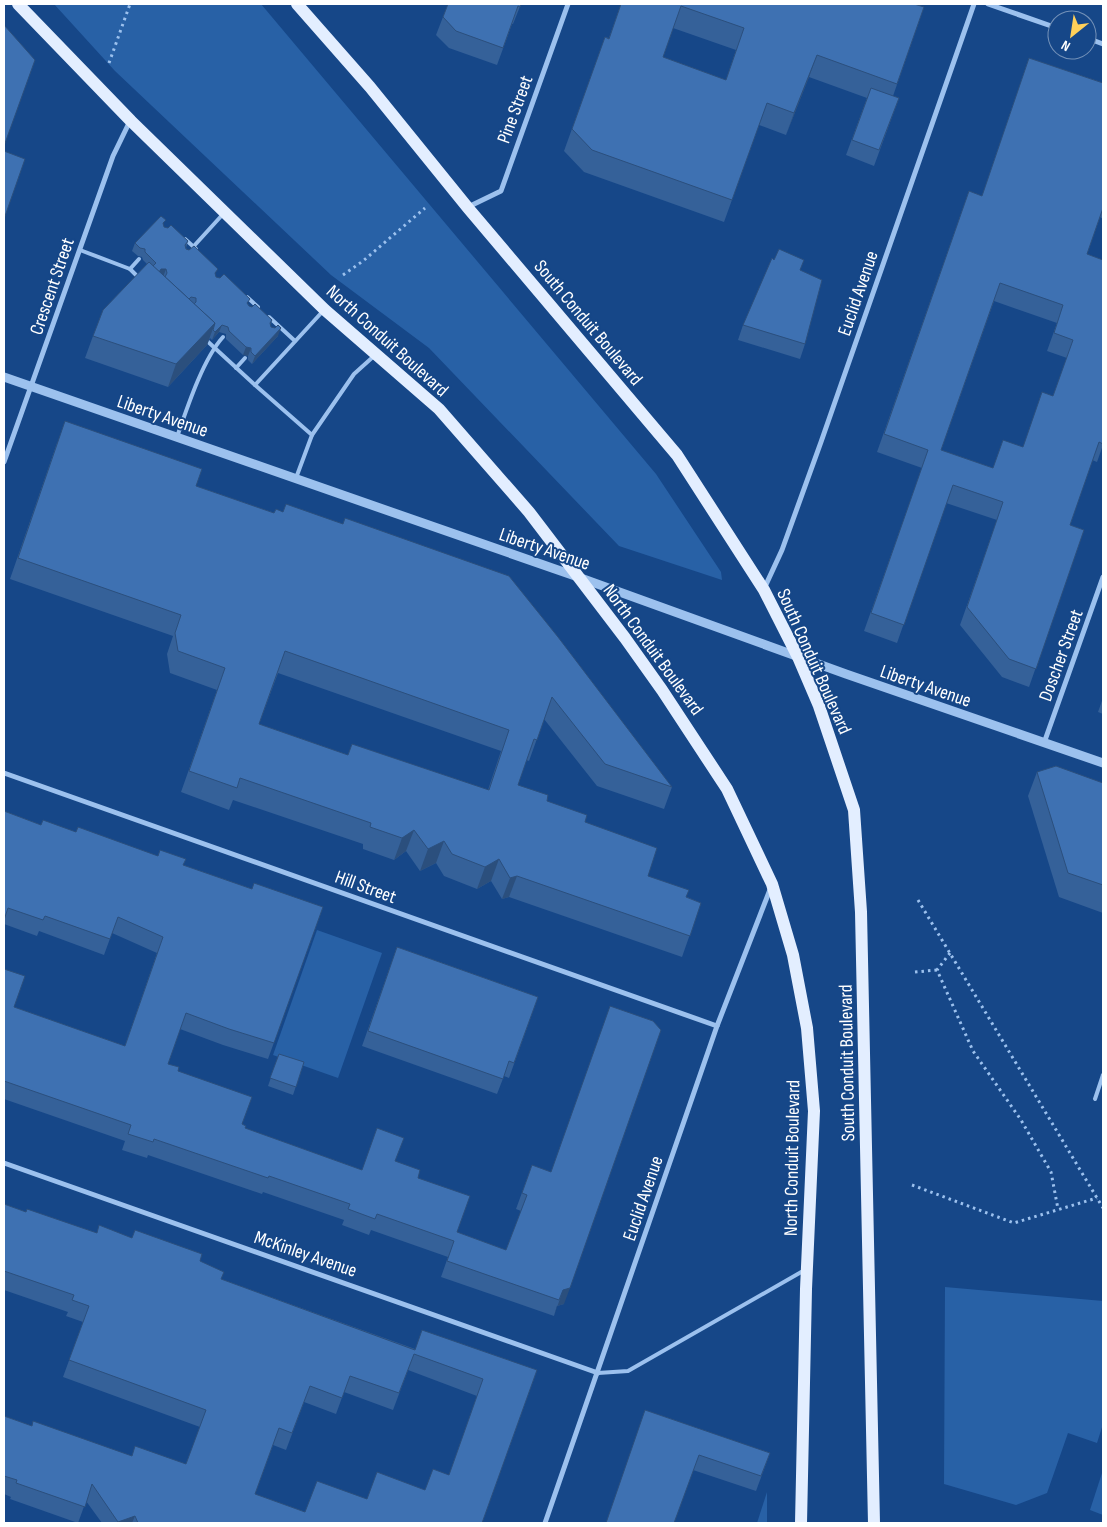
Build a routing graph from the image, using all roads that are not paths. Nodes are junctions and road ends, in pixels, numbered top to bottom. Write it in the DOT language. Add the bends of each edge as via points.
graph roads {
  1 [pos="18,4"];
  2 [pos="297,4"];
  3 [pos="568,4"];
  4 [pos="974,4"];
  5 [pos="988,4"];
  6 [pos="1047,25"];
  7 [pos="130,121"];
  8 [pos="468,208"];
  9 [pos="225,212"];
  10 [pos="182,236"];
  11 [pos="192,248"];
  12 [pos="80,250"];
  13 [pos="199,252"];
  14 [pos="139,259"];
  15 [pos="130,269"];
  16 [pos="146,285"];
  17 [pos="242,292"];
  18 [pos="255,304"];
  19 [pos="260,309"];
  20 [pos="325,310"];
  21 [pos="248,311"];
  22 [pos="266,314"];
  23 [pos="277,325"];
  24 [pos="271,332"];
  25 [pos="201,335"];
  26 [pos="223,337"];
  27 [pos="295,341"];
  28 [pos="214,347"];
  29 [pos="376,354"];
  30 [pos="245,358"];
  31 [pos="236,368"];
  32 [pos="4,377"];
  33 [pos="255,385"];
  34 [pos="31,387"];
  35 [pos="312,435"];
  36 [pos="176,437"];
  37 [pos="4,462"];
  38 [pos="296,478"];
  39 [pos="578,577"];
  40 [pos="1103,577"];
  41 [pos="764,590"];
  42 [pos="798,657"];
  43 [pos="1044,743"];
  44 [pos="1103,763"];
  45 [pos="4,774"];
  46 [pos="772,884"];
  47 [pos="717,1026"];
  48 [pos="1103,1075"];
  49 [pos="1095,1099"];
  50 [pos="4,1162"];
  51 [pos="807,1269"];
  52 [pos="598,1373"];
  53 [pos="545,1523"];
  54 [pos="801,1523"];
  55 [pos="874,1523"];
  1 -- 7 [label="main road, North Conduit Boulevard"];
  2 -- 8 [label="main road, South Conduit Boulevard" via="370,87"];
  3 -- 8 [label="street, Pine Street" via="501,191"];
  4 -- 41 [label="street, Euclid Avenue" via="815,460"];
  5 -- 6 [label="street"];
  7 -- 9 [label="main road, North Conduit Boulevard"];
  7 -- 12 [label="street, Crescent Street" via="113,156"];
  8 -- 41 [label="main road, South Conduit Boulevard" via="677,455"];
  9 -- 11 [label="lane"];
  9 -- 20 [label="main road, North Conduit Boulevard"];
  10 -- 11 [label="lane"];
  11 -- 13 [label="lane"];
  12 -- 15 [label="lane"];
  12 -- 34 [label="street, Crescent Street"];
  14 -- 15 [label="lane"];
  15 -- 16 [label="lane"];
  17 -- 18 [label="lane"];
  18 -- 19 [label="lane"];
  18 -- 21 [label="lane"];
  20 -- 27 [label="lane"];
  20 -- 29 [label="main road, North Conduit Boulevard"];
  22 -- 23 [label="lane"];
  23 -- 24 [label="lane"];
  23 -- 27 [label="lane"];
  25 -- 28 [label="lane"];
  26 -- 28 [label="lane"];
  27 -- 33 [label="lane"];
  28 -- 31 [label="lane"];
  28 -- 36 [label="lane"];
  29 -- 35 [label="lane" via="354,374"];
  29 -- 39 [label="main road, North Conduit Boulevard" via="439,409 529,512"];
  30 -- 31 [label="lane"];
  31 -- 33 [label="lane"];
  32 -- 34 [label="street, Liberty Avenue"];
  33 -- 35 [label="lane"];
  34 -- 36 [label="street, Liberty Avenue"];
  34 -- 37 [label="street, Crescent Street"];
  35 -- 38 [label="lane"];
  36 -- 38 [label="street, Liberty Avenue"];
  38 -- 39 [label="street, Liberty Avenue"];
  39 -- 42 [label="street, Liberty Avenue"];
  39 -- 46 [label="main road, North Conduit Boulevard" via="662,690 727,789"];
  40 -- 43 [label="street, Doscher Street"];
  41 -- 42 [label="main road, South Conduit Boulevard"];
  42 -- 43 [label="street, Liberty Avenue"];
  42 -- 55 [label="main road, South Conduit Boulevard" via="819,706 854,810 861,912"];
  43 -- 44 [label="street, Liberty Avenue"];
  45 -- 47 [label="street, Hill Street"];
  46 -- 47 [label="street, Euclid Avenue"];
  46 -- 51 [label="main road, North Conduit Boulevard" via="793,955 807,1028 814,1110"];
  47 -- 52 [label="street, Euclid Avenue"];
  48 -- 49 [label="lane"];
  50 -- 52 [label="street, McKinley Avenue"];
  51 -- 52 [label="lane" via="628,1371"];
  51 -- 54 [label="main road, North Conduit Boulevard"];
  52 -- 53 [label="street, Euclid Avenue"];
}
